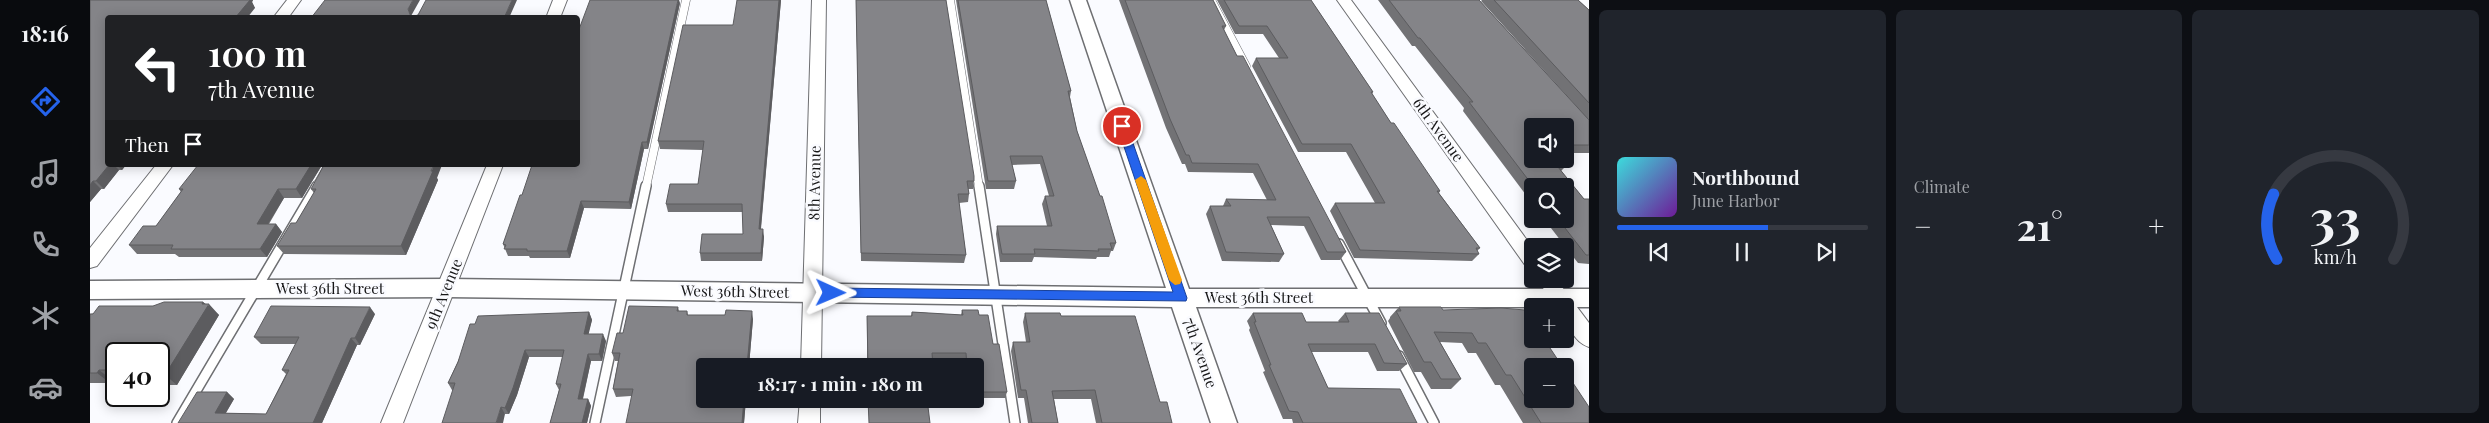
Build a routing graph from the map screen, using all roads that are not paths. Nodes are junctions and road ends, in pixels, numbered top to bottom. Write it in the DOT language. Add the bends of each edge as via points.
graph roads {
  1 [pos="294,0"];
  2 [pos="560,0"];
  3 [pos="686,0"];
  4 [pos="819,0"];
  5 [pos="950,0"];
  6 [pos="1078,0"];
  7 [pos="1211,0"];
  8 [pos="1344,0"];
  9 [pos="282,15"];
  10 [pos="554,15"];
  11 [pos="1252,79"];
  12 [pos="163,167"];
  13 [pos="328,167"];
  14 [pos="494,167"];
  15 [pos="1335,236"];
  16 [pos="1524,249"];
  17 [pos="90,261"];
  18 [pos="447,288"];
  19 [pos="1553,288"];
  20 [pos="256,289"];
  21 [pos="90,290"];
  22 [pos="624,290"];
  23 [pos="813,293"];
  24 [pos="996,295"];
  25 [pos="1181,298"];
  26 [pos="1368,298"];
  27 [pos="1524,298"];
  28 [pos="1560,298"];
  29 [pos="1574,298"];
  30 [pos="1589,298"];
  31 [pos="1574,318"];
  32 [pos="1385,331"];
  33 [pos="1589,339"];
  34 [pos="1394,348"];
  35 [pos="811,358"];
  36 [pos="810,408"];
  37 [pos="177,423"];
  38 [pos="392,423"];
  39 [pos="595,423"];
  40 [pos="809,423"];
  41 [pos="1015,423"];
  42 [pos="1224,423"];
  43 [pos="1434,423"];
  1 -- 9 [label="street"];
  2 -- 10 [label="street"];
  3 -- 22 [label="lane"];
  4 -- 23 [label="street, 8th Avenue"];
  5 -- 24 [label="lane"];
  6 -- 25 [label="street, 7th Avenue"];
  7 -- 11 [label="lane"];
  8 -- 16 [label="street, 6th Avenue"];
  12 -- 17 [label="street"];
  13 -- 20 [label="lane"];
  14 -- 18 [label="street, 9th Avenue"];
  15 -- 26 [label="lane"];
  18 -- 20 [label="street, West 36th Street"];
  18 -- 22 [label="street, West 36th Street"];
  18 -- 38 [label="street, 9th Avenue"];
  19 -- 28 [label="street"];
  20 -- 21 [label="street, West 36th Street"];
  20 -- 37 [label="lane"];
  22 -- 23 [label="street, West 36th Street"];
  22 -- 39 [label="lane"];
  23 -- 24 [label="street, West 36th Street"];
  23 -- 35 [label="street, 8th Avenue"];
  24 -- 25 [label="street, West 36th Street"];
  24 -- 41 [label="lane"];
  25 -- 26 [label="street, West 36th Street"];
  25 -- 42 [label="street, 7th Avenue"];
  26 -- 27 [label="street, West 36th Street"];
  26 -- 32 [label="lane"];
  29 -- 30 [label="street, West 36th Street"];
  31 -- 33 [label="street"];
  34 -- 43 [label="lane"];
  36 -- 40 [label="street"];
}
